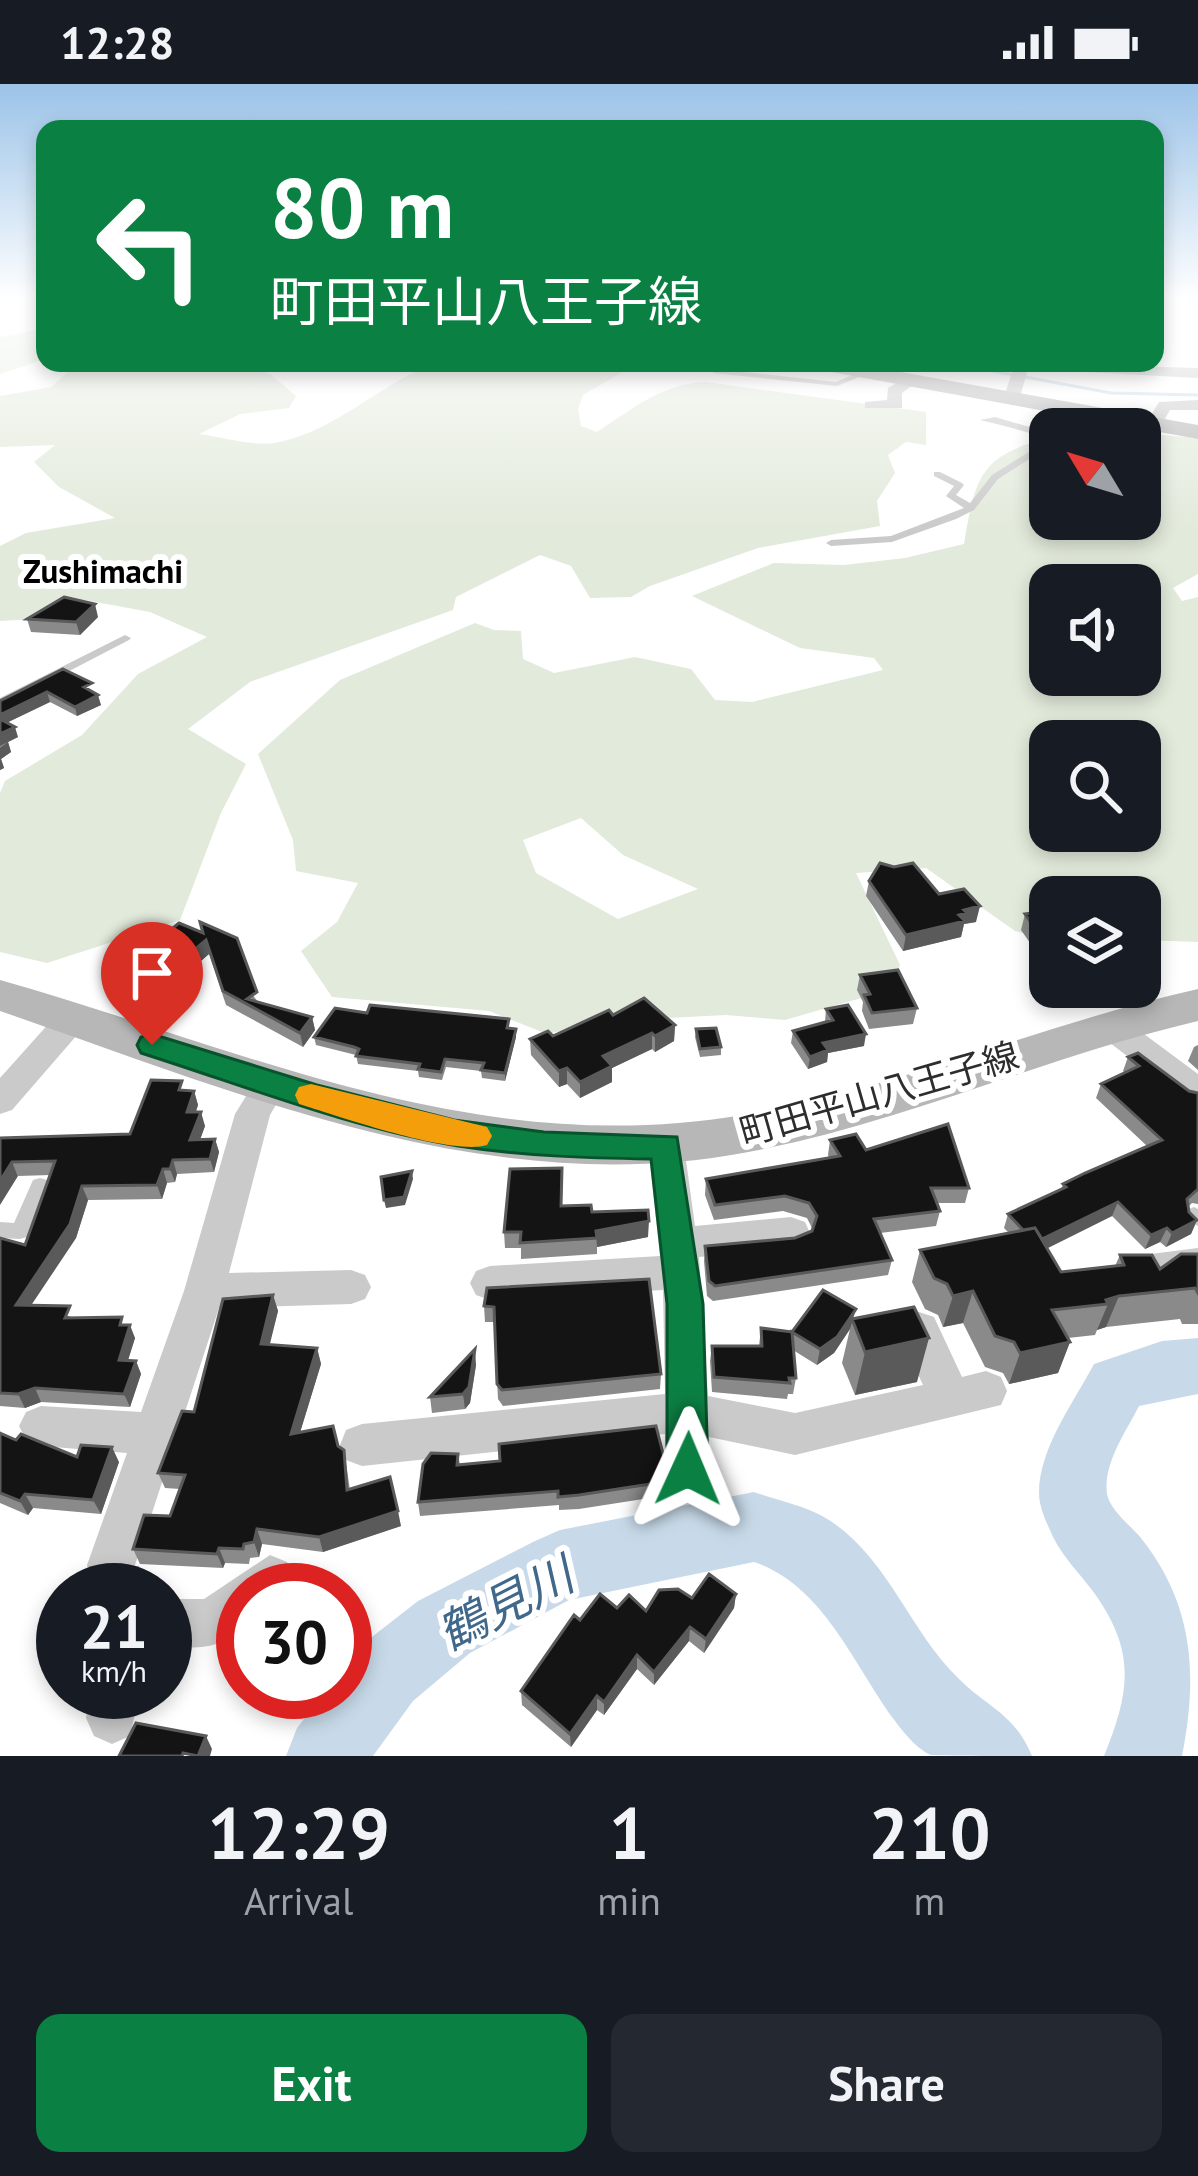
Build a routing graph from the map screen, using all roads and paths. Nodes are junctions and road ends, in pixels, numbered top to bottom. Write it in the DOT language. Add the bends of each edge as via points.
graph roads {
  1 [pos="763,376"];
  2 [pos="857,376"];
  3 [pos="882,376"];
  4 [pos="1062,376"];
  5 [pos="1018,377"];
  6 [pos="910,381"];
  7 [pos="871,405"];
  8 [pos="1198,406"];
  9 [pos="1078,408"];
  10 [pos="1161,412"];
  11 [pos="984,420"];
  12 [pos="1161,426"];
  13 [pos="1029,431"];
  14 [pos="1198,433"];
  15 [pos="1029,454"];
  16 [pos="937,474"];
  17 [pos="971,508"];
  18 [pos="932,509"];
  19 [pos="942,523"];
  20 [pos="831,543"];
  21 [pos="124,638"];
  22 [pos="0,703"];
  23 [pos="0,995"];
  24 [pos="1198,1005"];
  25 [pos="72,1019"];
  26 [pos="1109,1025"];
  27 [pos="271,1084"];
  28 [pos="1198,1092"];
  29 [pos="0,1101"];
  30 [pos="666,1146"];
  31 [pos="40,1185"];
  32 [pos="0,1230"];
  33 [pos="791,1233"];
  34 [pos="1198,1256"];
  35 [pos="680,1258"];
  36 [pos="1111,1267"];
  37 [pos="490,1283"];
  38 [pos="351,1287"];
  39 [pos="204,1291"];
  40 [pos="919,1330"];
  41 [pos="688,1412"];
  42 [pos="41,1426"];
  43 [pos="156,1434"];
  44 [pos="362,1444"];
  45 [pos="688,1469"];
  46 [pos="111,1563"];
  1 -- 2 [label="lane" via="837,384"];
  3 -- 6 [label="main road"];
  4 -- 5 [label="street"];
  5 -- 6 [label="main road"];
  5 -- 9 [label="main road"];
  6 -- 7 [label="street" via="895,392 896,405"];
  8 -- 10 [label="street" via="1165,405"];
  11 -- 13 [label="lane"];
  12 -- 14 [label="main road"];
  15 -- 17 [label="lane" via="995,477"];
  16 -- 17 [label="lane" via="959,484 951,496"];
  17 -- 19 [label="lane"];
  18 -- 19 [label="lane" via="928,519"];
  19 -- 20 [label="lane" via="892,539"];
  21 -- 22 [label="lane"];
  23 -- 25 [label="main road, 町田平山八王子線"];
  24 -- 26 [label="main road, 町田平山八王子線"];
  25 -- 27 [label="main road, 町田平山八王子線"];
  25 -- 29 [label="street"];
  26 -- 28 [label="street"];
  26 -- 30 [label="main road, 町田平山八王子線" via="826,1114"];
  27 -- 30 [label="main road, 町田平山八王子線" via="454,1133"];
  27 -- 39 [label="street" via="253,1114"];
  30 -- 35 [label="street"];
  31 -- 32 [label="lane" via="20,1231"];
  33 -- 35 [label="street"];
  34 -- 36 [label="lane"];
  35 -- 37 [label="street"];
  35 -- 41 [label="street"];
  38 -- 39 [label="street"];
  39 -- 43 [label="street"];
  40 -- 41 [label="street" via="968,1395 795,1433"];
  41 -- 44 [label="street"];
  41 -- 45 [label="street"];
  42 -- 43 [label="street"];
  43 -- 46 [label="street"];
}
